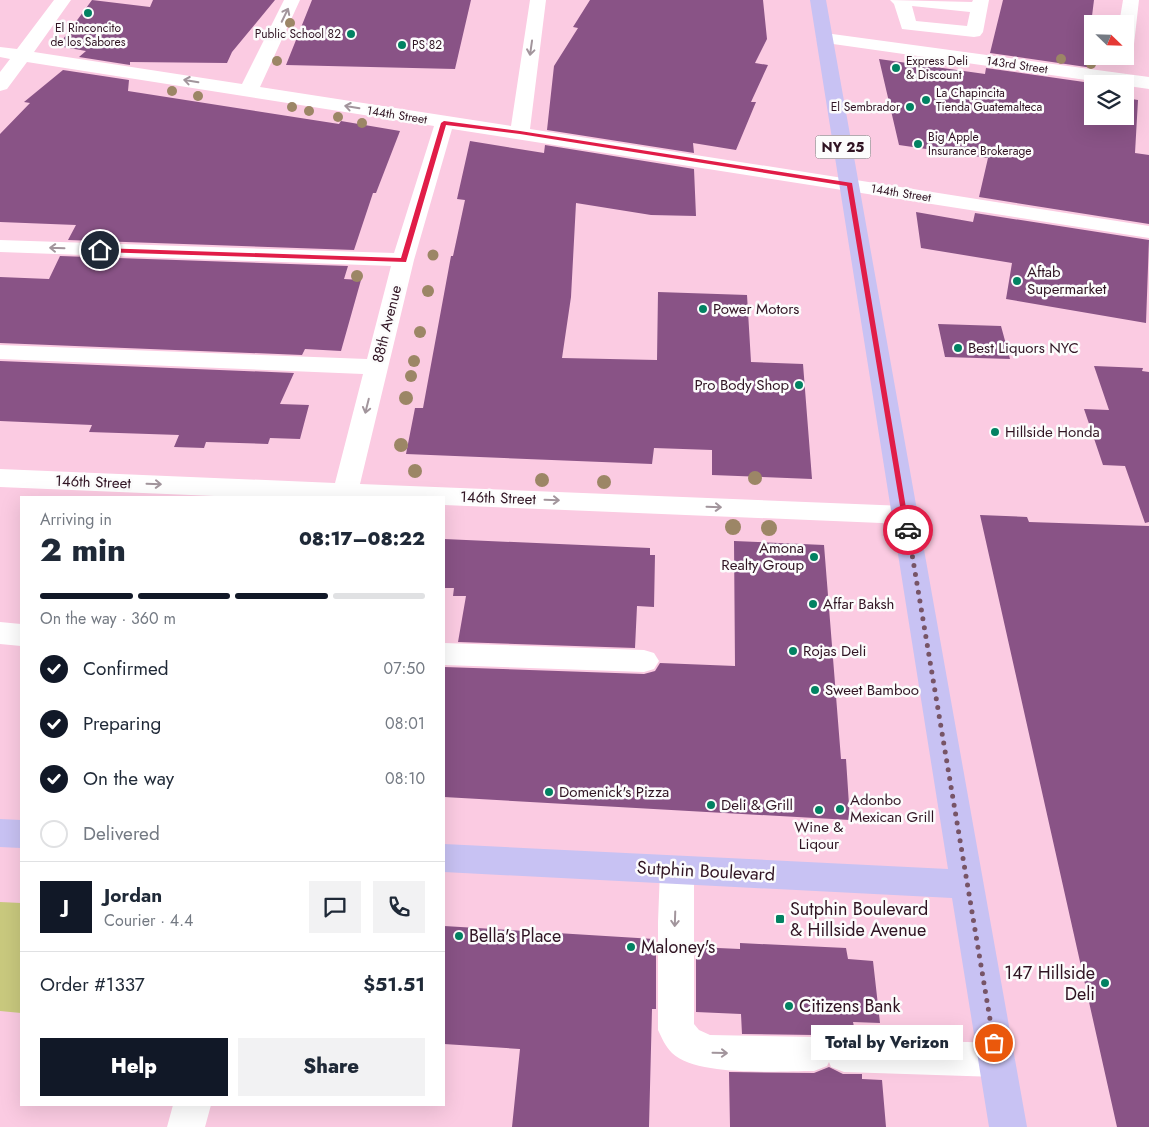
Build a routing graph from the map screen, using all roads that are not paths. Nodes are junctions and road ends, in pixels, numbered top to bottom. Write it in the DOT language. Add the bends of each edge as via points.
graph roads {
  1 [pos="63,0"];
  2 [pos="292,0"];
  3 [pos="538,0"];
  4 [pos="818,0"];
  5 [pos="898,0"];
  6 [pos="902,0"];
  7 [pos="1131,0"];
  8 [pos="980,4"];
  9 [pos="1129,15"];
  10 [pos="825,38"];
  11 [pos="0,52"];
  12 [pos="21,55"];
  13 [pos="1092,75"];
  14 [pos="1134,81"];
  15 [pos="1149,83"];
  16 [pos="0,86"];
  17 [pos="249,90"];
  18 [pos="444,123"];
  19 [pos="520,132"];
  20 [pos="849,185"];
  21 [pos="1149,232"];
  22 [pos="0,246"];
  23 [pos="403,260"];
  24 [pos="0,352"];
  25 [pos="377,367"];
  26 [pos="0,478"];
  27 [pos="345,495"];
  28 [pos="373,496"];
  29 [pos="445,499"];
  30 [pos="905,515"];
  31 [pos="0,634"];
  32 [pos="20,634"];
  33 [pos="445,654"];
  34 [pos="644,661"];
  35 [pos="0,833"];
  36 [pos="20,834"];
  37 [pos="445,858"];
  38 [pos="678,870"];
  39 [pos="968,884"];
  40 [pos="997,1060"];
  41 [pos="192,1106"];
  42 [pos="186,1127"];
  43 [pos="1008,1127"];
  1 -- 12 [label="street"];
  17 -- 2 [label="street, one-way"];
  3 -- 19 [label="street, one-way"];
  4 -- 10 [label="main road, NY 25"];
  5 -- 6 [label="street"];
  6 -- 8 [label="street"];
  6 -- 8 [label="street" via="908,25 974,32"];
  7 -- 9 [label="street"];
  10 -- 13 [label="street, 143rd Street"];
  10 -- 20 [label="main road, NY 25"];
  11 -- 12 [label="street, 144th Street"];
  12 -- 16 [label="street"];
  17 -- 12 [label="street, 144th Street, one-way"];
  14 -- 15 [label="street, 143rd Street"];
  18 -- 17 [label="street, 144th Street, one-way"];
  18 -- 19 [label="street, 144th Street"];
  18 -- 23 [label="street, 88th Avenue"];
  19 -- 20 [label="street, 144th Street"];
  20 -- 21 [label="street, 144th Street"];
  20 -- 30 [label="main road, NY 25"];
  23 -- 22 [label="street, one-way"];
  23 -- 25 [label="street, 88th Avenue"];
  24 -- 25 [label="street"];
  25 -- 27 [label="street, 88th Avenue, one-way"];
  26 -- 27 [label="street, 146th Street, one-way"];
  27 -- 28 [label="street, 146th Street, one-way"];
  29 -- 30 [label="street, 146th Street, one-way"];
  30 -- 39 [label="main road, NY 25"];
  31 -- 32 [label="street"];
  33 -- 34 [label="street"];
  35 -- 36 [label="main road"];
  37 -- 38 [label="main road, Sutphin Boulevard"];
  38 -- 39 [label="main road, Sutphin Boulevard"];
  38 -- 40 [label="street, one-way" via="676,1030 686,1042 709,1052"];
  39 -- 40 [label="main road, NY 25"];
  40 -- 43 [label="main road, NY 25"];
  41 -- 42 [label="street"];
}
